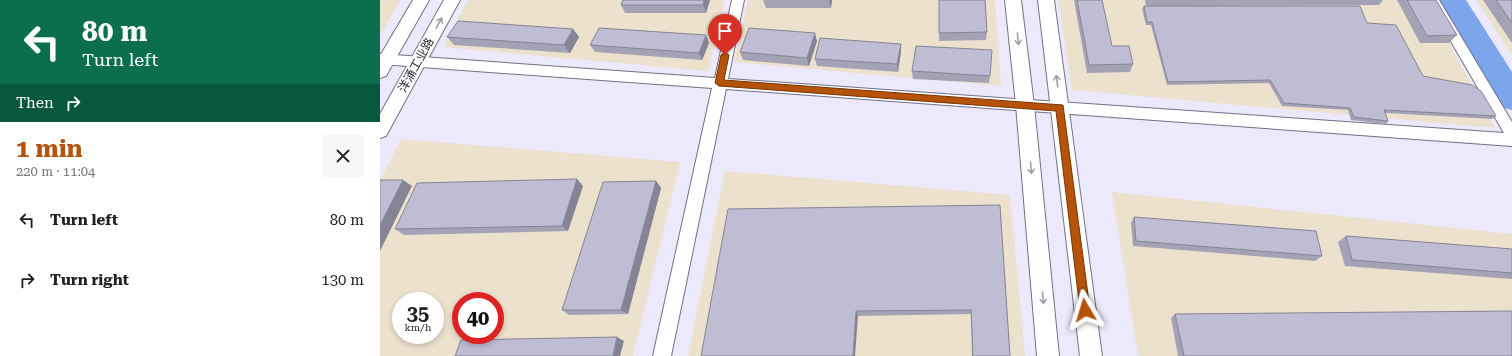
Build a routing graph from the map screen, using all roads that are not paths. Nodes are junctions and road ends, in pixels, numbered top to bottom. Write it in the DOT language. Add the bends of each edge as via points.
graph roads {
  1 [pos="422,0"];
  2 [pos="452,0"];
  3 [pos="738,0"];
  4 [pos="1013,0"];
  5 [pos="1046,0"];
  6 [pos="1433,0"];
  7 [pos="418,62"];
  8 [pos="382,63"];
  9 [pos="719,83"];
  10 [pos="1025,105"];
  11 [pos="1060,108"];
  12 [pos="380,131"];
  13 [pos="1512,135"];
  14 [pos="1512,140"];
  15 [pos="662,356"];
  16 [pos="1048,356"];
  17 [pos="1091,356"];
  1 -- 8 [label="street"];
  7 -- 2 [label="street, 洋涌工业路, one-way"];
  3 -- 9 [label="street"];
  4 -- 10 [label="street, one-way"];
  11 -- 5 [label="street, one-way"];
  6 -- 13 [label="street"];
  7 -- 8 [label="street"];
  7 -- 9 [label="street"];
  7 -- 12 [label="street, 洋涌工业路"];
  9 -- 10 [label="street"];
  9 -- 15 [label="street"];
  10 -- 11 [label="street"];
  10 -- 16 [label="street, one-way"];
  11 -- 14 [label="street"];
  11 -- 17 [label="street"];
}
